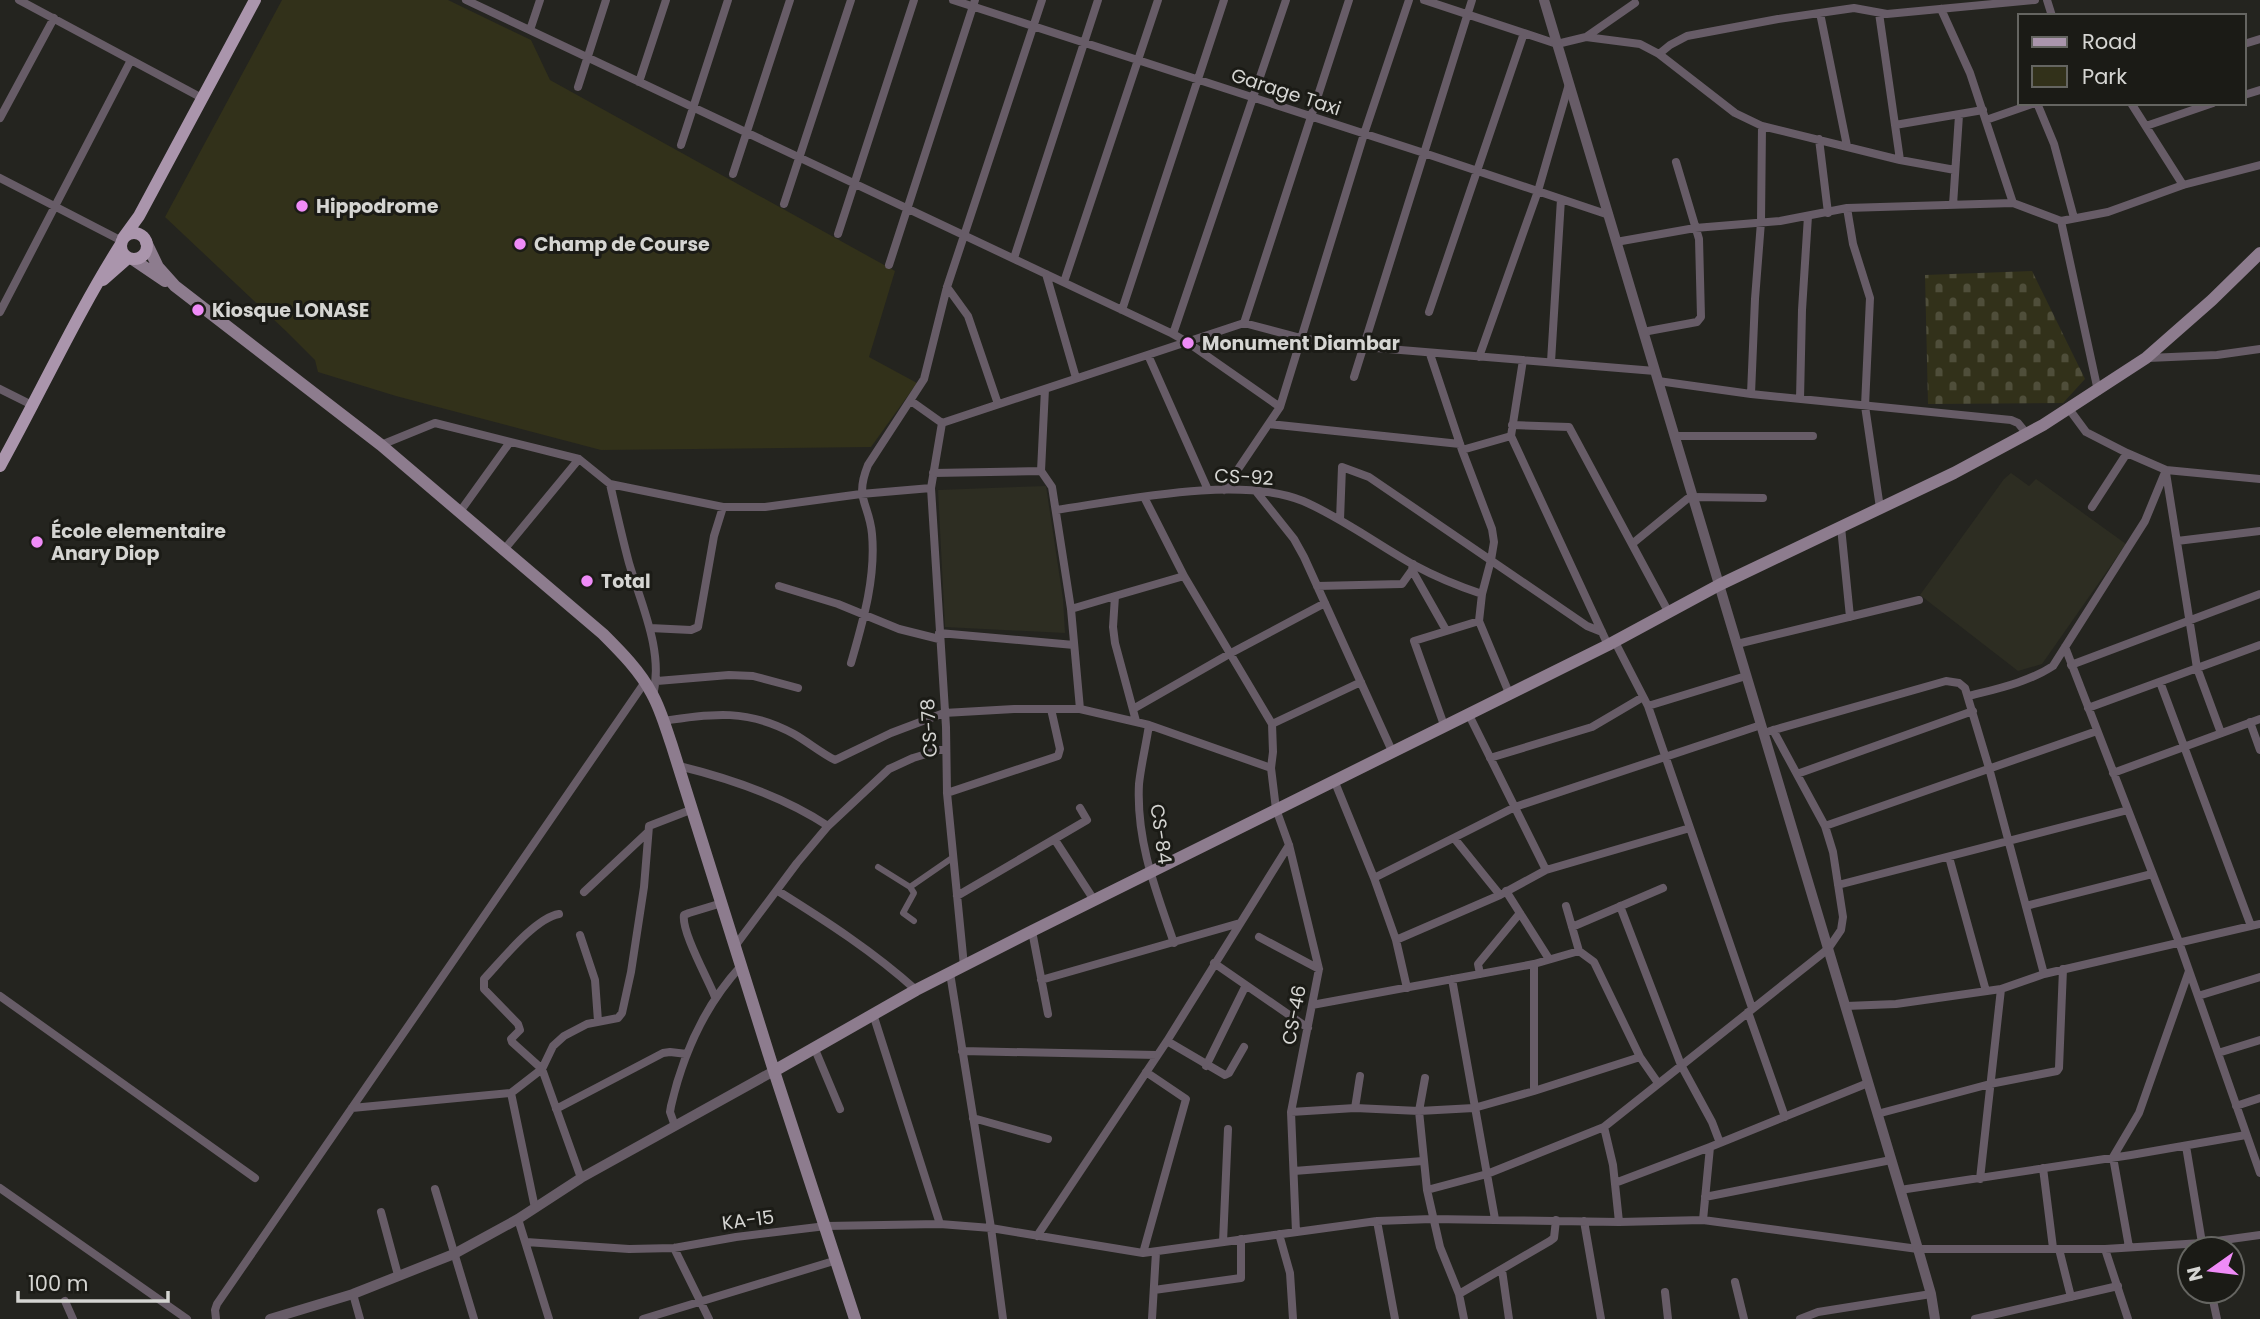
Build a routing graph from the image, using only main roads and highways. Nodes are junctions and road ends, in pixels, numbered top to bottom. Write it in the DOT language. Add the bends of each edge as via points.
graph roads {
  1 [pos="255,0"];
  2 [pos="148,198"];
  3 [pos="122,241"];
  4 [pos="146,241"];
  5 [pos="2260,253"];
  6 [pos="131,259"];
  7 [pos="175,286"];
  8 [pos="94,287"];
  9 [pos="0,466"];
  10 [pos="774,1071"];
  11 [pos="855,1319"];
  1 -- 2 [label="main road"];
  2 -- 3 [label="main road"];
  2 -- 4 [label="main road"];
  3 -- 4 [label="main road" via="131,233"];
  3 -- 6 [label="main road" via="122,252"];
  3 -- 8 [label="main road"];
  4 -- 6 [label="main road" via="146,252"];
  4 -- 7 [label="main road" via="158,267"];
  5 -- 10 [label="main road" via="2146,358 2027,434 1032,931"];
  6 -- 7 [label="main road"];
  6 -- 8 [label="main road"];
  7 -- 10 [label="main road" via="381,445 603,634 651,682"];
  8 -- 9 [label="main road"];
  10 -- 11 [label="main road"];
}
